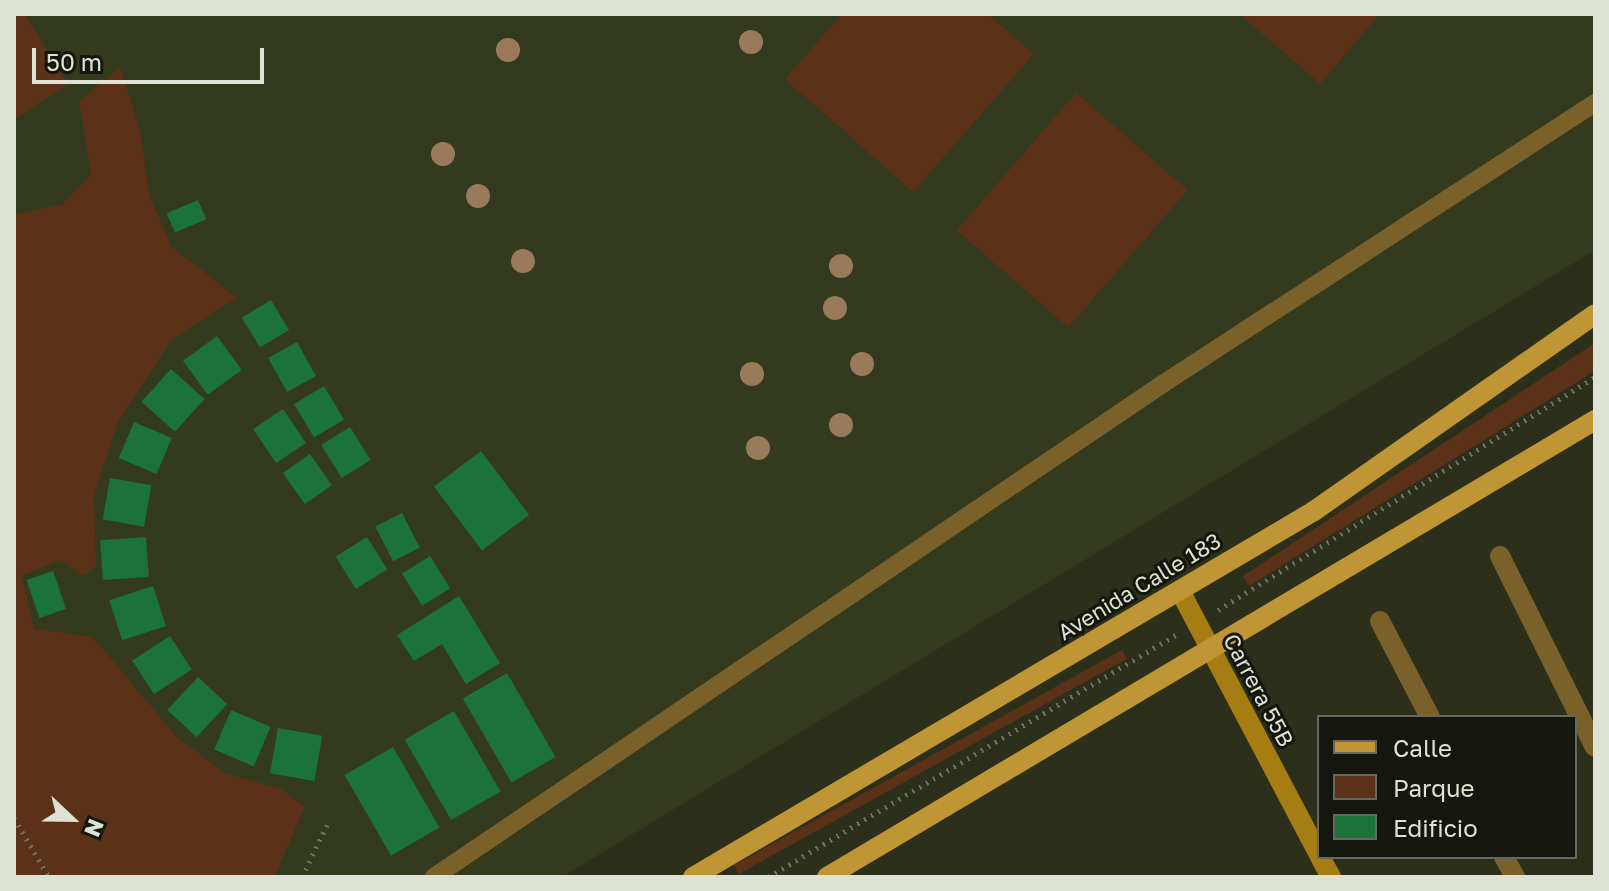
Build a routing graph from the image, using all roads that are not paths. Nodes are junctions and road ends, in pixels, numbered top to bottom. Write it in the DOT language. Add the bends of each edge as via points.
graph roads {
  1 [pos="1595,103"];
  2 [pos="1595,314"];
  3 [pos="1595,420"];
  4 [pos="1500,556"];
  5 [pos="1180,591"];
  6 [pos="1380,621"];
  7 [pos="1210,649"];
  8 [pos="1429,715"];
  9 [pos="1595,747"];
  10 [pos="1317,850"];
  11 [pos="1322,859"];
  12 [pos="1505,859"];
  13 [pos="434,877"];
  14 [pos="693,877"];
  15 [pos="827,877"];
  16 [pos="1331,877"];
  17 [pos="1515,877"];
  1 -- 13 [label="lane" via="1151,392"];
  2 -- 5 [label="main road, Avenida Calle 183" via="1356,483"];
  3 -- 7 [label="main road"];
  4 -- 9 [label="street"];
  5 -- 7 [label="street, Carrera 55B"];
  5 -- 14 [label="main road, Avenida Calle 183"];
  6 -- 8 [label="street"];
  7 -- 10 [label="street, Carrera 55B"];
  7 -- 15 [label="main road"];
  11 -- 16 [label="street, Carrera 55B"];
  12 -- 17 [label="street"];
}
